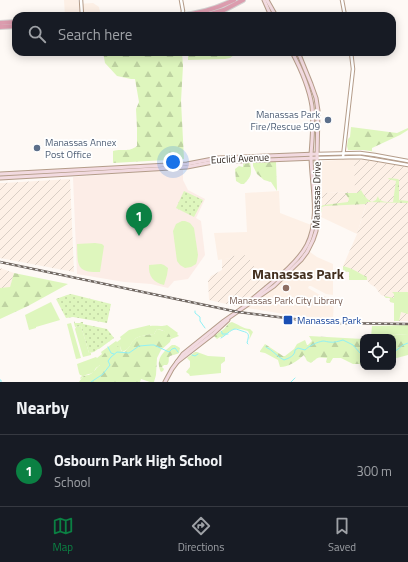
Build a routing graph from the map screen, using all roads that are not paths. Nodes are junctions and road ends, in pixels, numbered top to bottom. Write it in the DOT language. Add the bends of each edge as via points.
graph roads {
  1 [pos="81,0"];
  2 [pos="181,0"];
  3 [pos="234,0"];
  4 [pos="244,0"];
  5 [pos="264,0"];
  6 [pos="267,0"];
  7 [pos="342,0"];
  8 [pos="82,12"];
  9 [pos="183,12"];
  10 [pos="202,12"];
  11 [pos="217,12"];
  12 [pos="269,12"];
  13 [pos="274,12"];
  14 [pos="344,12"];
  15 [pos="12,22"];
  16 [pos="0,23"];
  17 [pos="0,26"];
  18 [pos="12,26"];
  19 [pos="294,56"];
  20 [pos="300,56"];
  21 [pos="351,56"];
  22 [pos="343,153"];
  23 [pos="312,156"];
  24 [pos="317,156"];
  25 [pos="342,157"];
  26 [pos="408,161"];
  27 [pos="408,165"];
  28 [pos="0,174"];
  29 [pos="0,178"];
  30 [pos="309,242"];
  31 [pos="307,252"];
  32 [pos="242,309"];
  33 [pos="165,382"];
  1 -- 8 [label="street"];
  2 -- 9 [label="street"];
  3 -- 10 [label="highway"];
  4 -- 11 [label="highway"];
  5 -- 12 [label="main road"];
  6 -- 13 [label="main road"];
  7 -- 14 [label="street"];
  15 -- 16 [label="highway"];
  17 -- 18 [label="highway"];
  19 -- 23 [label="main road, Manassas Drive" via="305,81 312,107"];
  20 -- 24 [label="main road, Manassas Drive" via="310,79 317,105"];
  21 -- 22 [label="street" via="353,69"];
  22 -- 24 [label="street, Euclid Avenue"];
  22 -- 25 [label="street"];
  22 -- 26 [label="street, Euclid Avenue" via="368,154"];
  23 -- 24 [label="main road, Euclid Avenue"];
  23 -- 28 [label="main road, Euclid Avenue" via="218,158 187,164"];
  23 -- 29 [label="main road, Euclid Avenue"];
  23 -- 30 [label="main road, Manassas Drive" via="315,216"];
  24 -- 25 [label="street, Euclid Avenue"];
  24 -- 31 [label="main road, Manassas Drive" via="317,223"];
  25 -- 27 [label="street, Euclid Avenue" via="368,158"];
  30 -- 31 [label="main road"];
  30 -- 32 [label="main road, Manassas Drive" via="291,266"];
  31 -- 32 [label="main road, Manassas Drive" via="274,286"];
  32 -- 33 [label="main road, Manassas Drive" via="180,357"];
}
